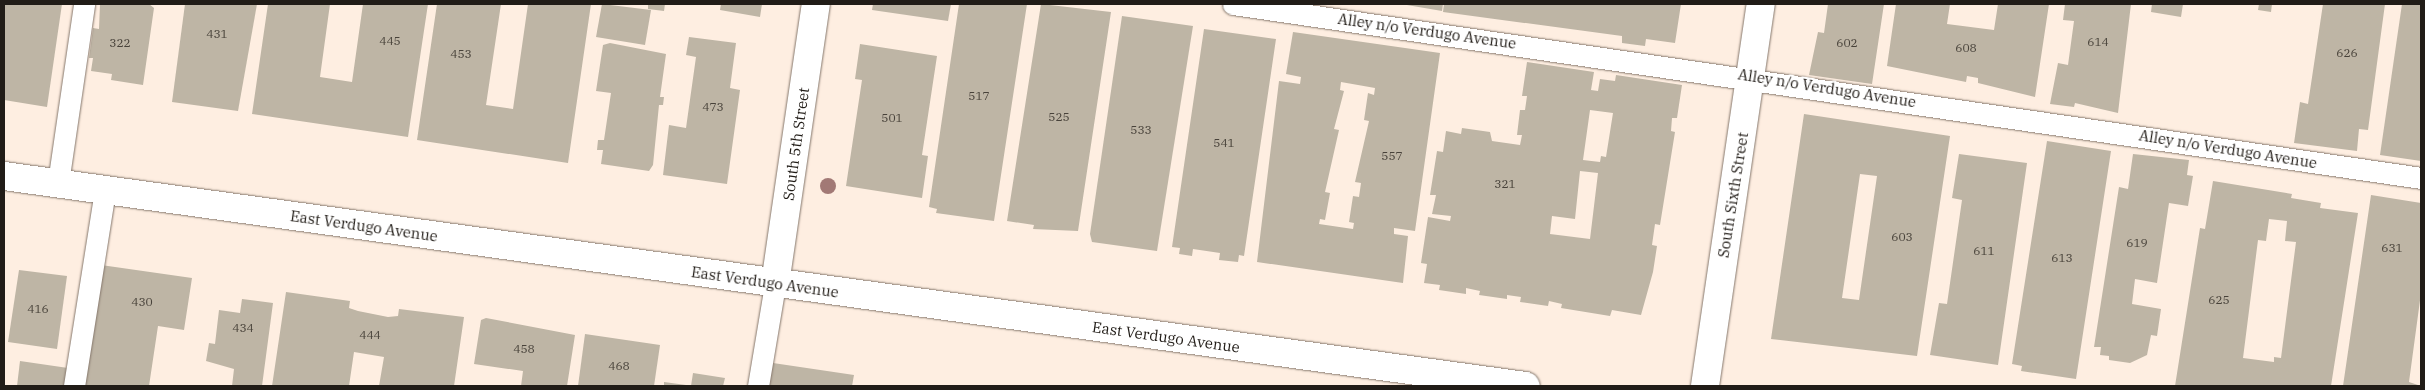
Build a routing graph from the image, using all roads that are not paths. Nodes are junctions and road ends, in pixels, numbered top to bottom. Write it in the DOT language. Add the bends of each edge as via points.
graph roads {
  1 [pos="84,4"];
  2 [pos="816,4"];
  3 [pos="1233,4"];
  4 [pos="1761,4"];
  5 [pos="1751,77"];
  6 [pos="4,176"];
  7 [pos="2421,178"];
  8 [pos="58,183"];
  9 [pos="105,190"];
  10 [pos="775,284"];
  11 [pos="74,386"];
  12 [pos="758,386"];
  13 [pos="1526,386"];
  14 [pos="1705,386"];
  1 -- 8 [label="lane"];
  2 -- 10 [label="street, South 5th Street"];
  3 -- 5 [label="lane, Alley n/o Verdugo Avenue"];
  4 -- 5 [label="street, South Sixth Street"];
  5 -- 7 [label="lane, Alley n/o Verdugo Avenue"];
  5 -- 14 [label="street, South Sixth Street"];
  6 -- 8 [label="street, East Verdugo Avenue"];
  8 -- 9 [label="street, East Verdugo Avenue"];
  9 -- 10 [label="street, East Verdugo Avenue"];
  9 -- 11 [label="lane"];
  10 -- 12 [label="lane"];
  10 -- 13 [label="street, East Verdugo Avenue"];
}
